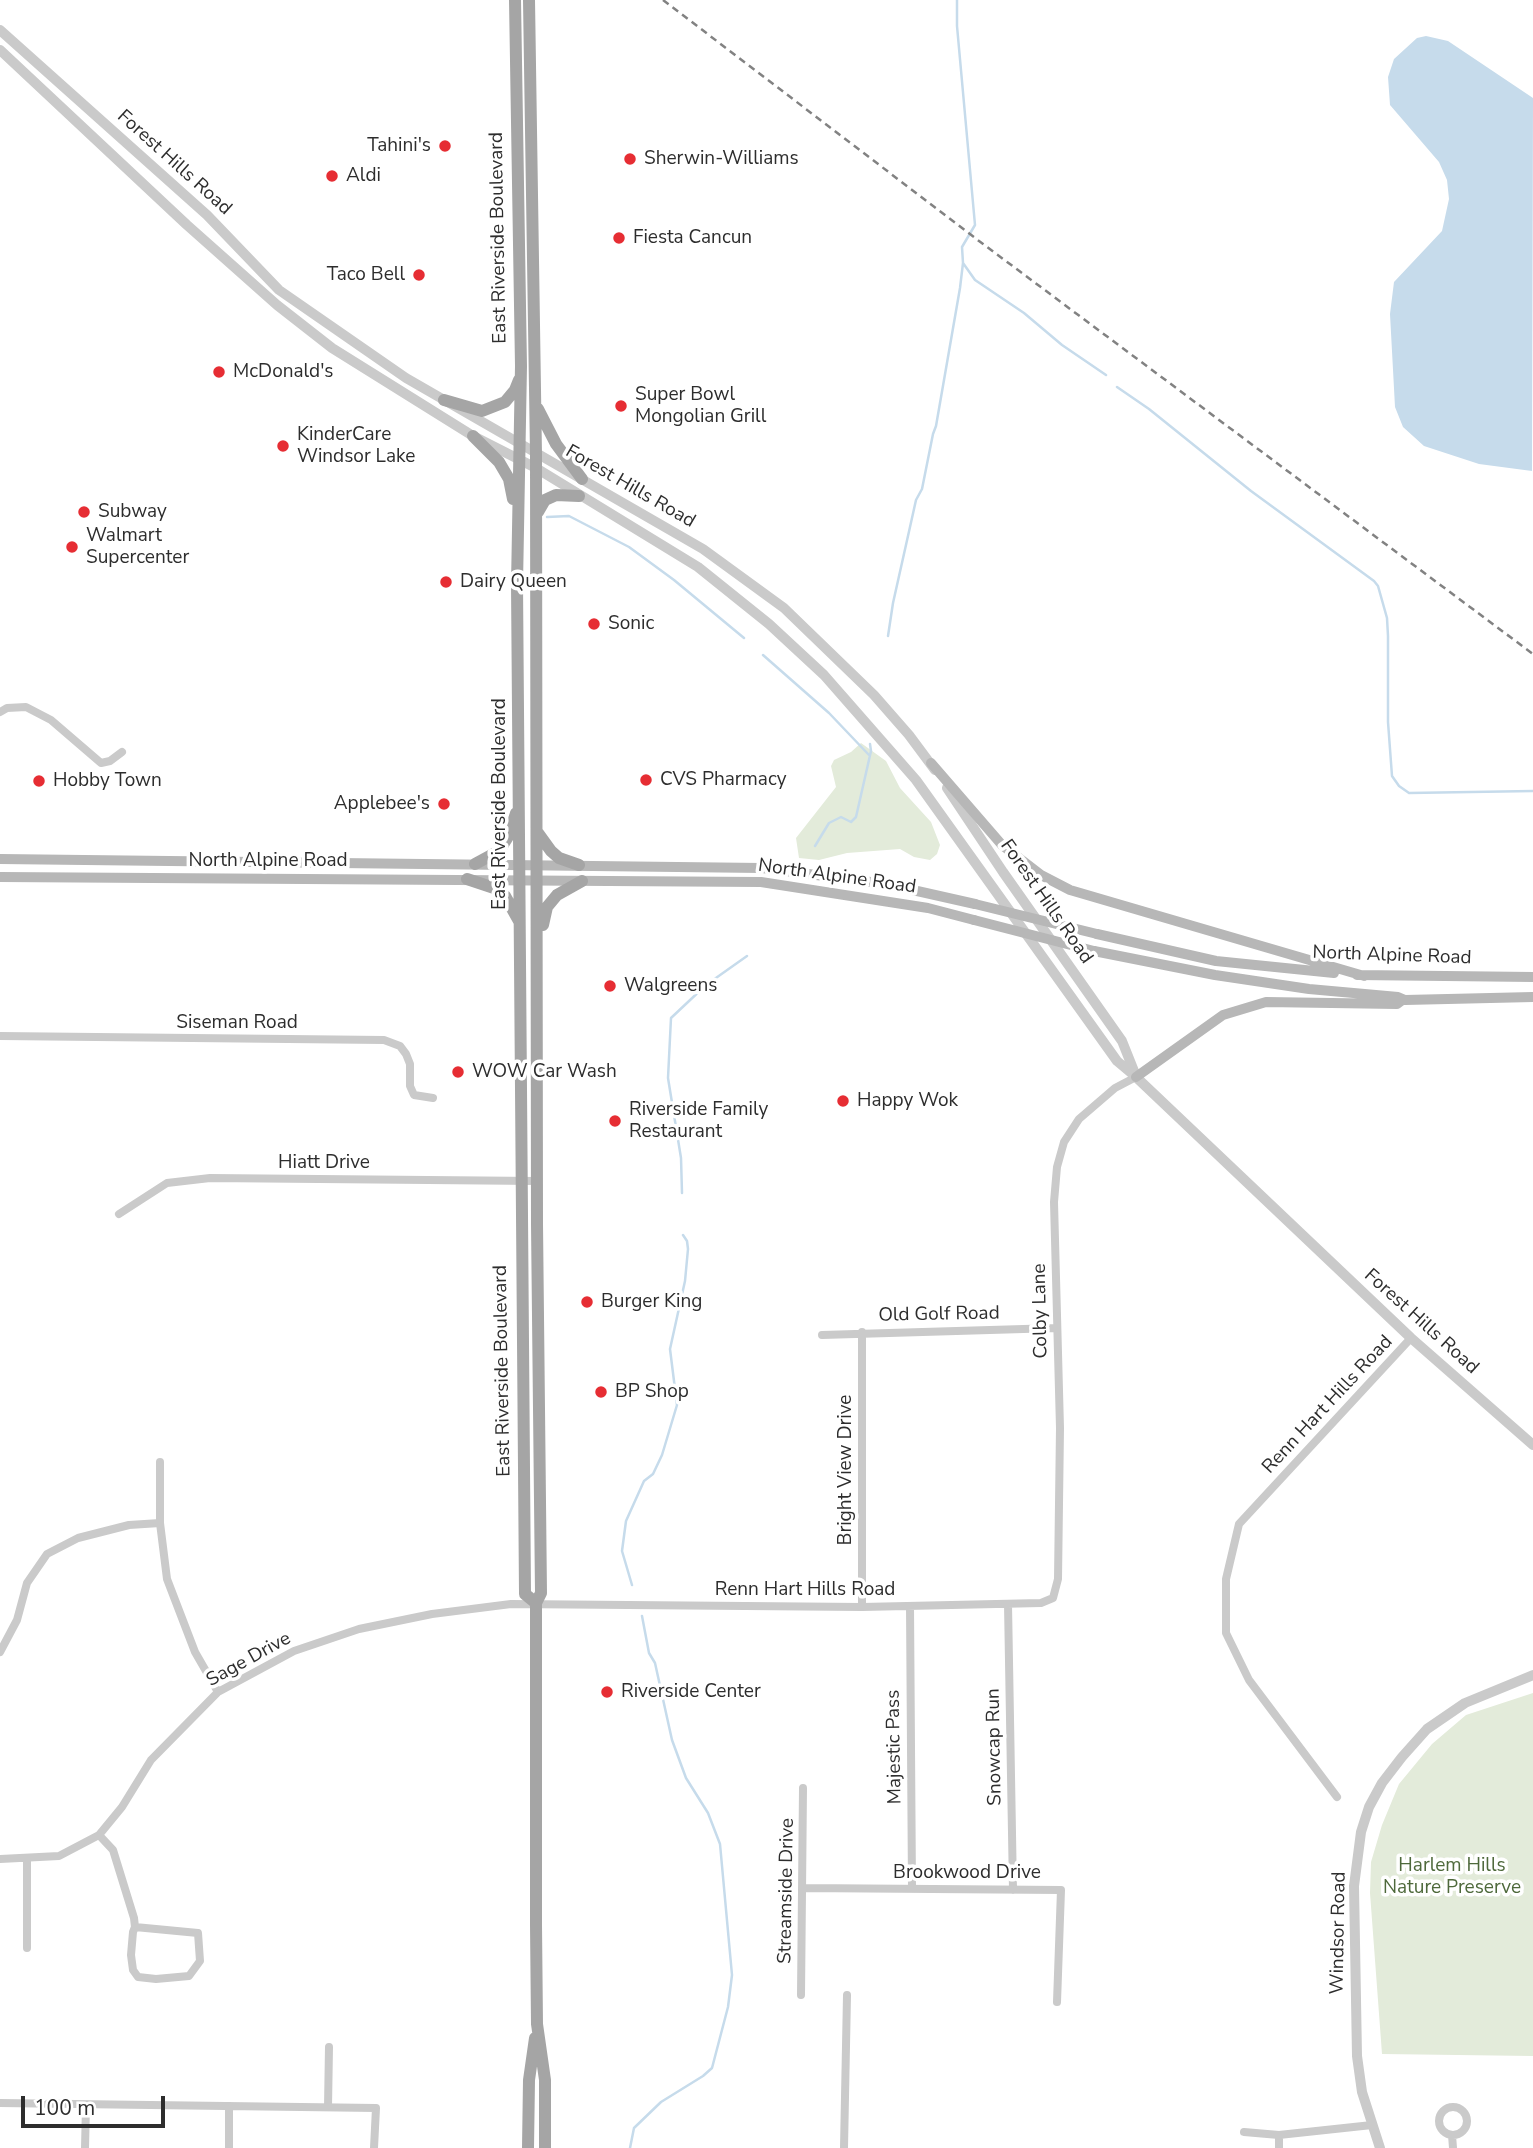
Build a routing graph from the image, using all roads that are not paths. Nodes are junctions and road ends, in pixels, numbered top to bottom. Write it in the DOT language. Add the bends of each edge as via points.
graph roads {
  1 [pos="515,0"];
  2 [pos="529,0"];
  3 [pos="0,30"];
  4 [pos="0,50"];
  5 [pos="520,376"];
  6 [pos="534,398"];
  7 [pos="444,400"];
  8 [pos="473,436"];
  9 [pos="519,442"];
  10 [pos="536,454"];
  11 [pos="518,458"];
  12 [pos="536,468"];
  13 [pos="582,479"];
  14 [pos="579,496"];
  15 [pos="536,530"];
  16 [pos="518,535"];
  17 [pos="0,712"];
  18 [pos="122,752"];
  19 [pos="931,763"];
  20 [pos="520,800"];
  21 [pos="538,833"];
  22 [pos="0,859"];
  23 [pos="374,863"];
  24 [pos="475,864"];
  25 [pos="520,865"];
  26 [pos="538,865"];
  27 [pos="579,865"];
  28 [pos="0,877"];
  29 [pos="375,878"];
  30 [pos="467,880"];
  31 [pos="520,880"];
  32 [pos="538,880"];
  33 [pos="582,881"];
  34 [pos="520,924"];
  35 [pos="538,946"];
  36 [pos="1364,976"];
  37 [pos="1533,977"];
  38 [pos="1533,997"];
  39 [pos="1405,1000"];
  40 [pos="0,1036"];
  41 [pos="1136,1077"];
  42 [pos="433,1098"];
  43 [pos="521,1181"];
  44 [pos="537,1181"];
  45 [pos="119,1213"];
  46 [pos="1057,1328"];
  47 [pos="862,1332"];
  48 [pos="822,1335"];
  49 [pos="1411,1338"];
  50 [pos="1533,1445"];
  51 [pos="160,1462"];
  52 [pos="160,1523"];
  53 [pos="1058,1579"];
  54 [pos="536,1603"];
  55 [pos="1008,1604"];
  56 [pos="862,1606"];
  57 [pos="910,1606"];
  58 [pos="0,1653"];
  59 [pos="1533,1675"];
  60 [pos="218,1692"];
  61 [pos="803,1788"];
  62 [pos="1337,1797"];
  63 [pos="99,1835"];
  64 [pos="0,1859"];
  65 [pos="27,1859"];
  66 [pos="803,1888"];
  67 [pos="912,1889"];
  68 [pos="1013,1890"];
  69 [pos="135,1927"];
  70 [pos="27,1948"];
  71 [pos="801,1995"];
  72 [pos="847,1995"];
  73 [pos="1057,2002"];
  74 [pos="537,2024"];
  75 [pos="329,2047"];
  76 [pos="0,2103"];
  77 [pos="86,2105"];
  78 [pos="229,2106"];
  79 [pos="328,2107"];
  80 [pos="1372,2125"];
  81 [pos="1244,2132"];
  82 [pos="1279,2135"];
  83 [pos="1452,2135"];
  84 [pos="85,2148"];
  85 [pos="229,2148"];
  86 [pos="374,2148"];
  87 [pos="528,2148"];
  88 [pos="545,2148"];
  89 [pos="845,2148"];
  90 [pos="1279,2148"];
  91 [pos="1380,2148"];
  92 [pos="1453,2148"];
  1 -- 5 [label="main road, East Riverside Boulevard"];
  2 -- 6 [label="main road, East Riverside Boulevard"];
  3 -- 7 [label="street, Forest Hills Road" via="207,215 279,290"];
  4 -- 8 [label="street, Forest Hills Road" via="276,305 332,348"];
  5 -- 7 [label="main road" via="505,402 482,411"];
  5 -- 9 [label="main road, East Riverside Boulevard"];
  6 -- 10 [label="main road, East Riverside Boulevard"];
  6 -- 13 [label="main road" via="549,433"];
  7 -- 9 [label="street, Forest Hills Road"];
  8 -- 11 [label="street, Forest Hills Road"];
  8 -- 16 [label="main road" via="509,479"];
  9 -- 10 [label="street, Forest Hills Road"];
  9 -- 11 [label="main road, East Riverside Boulevard"];
  10 -- 12 [label="main road, East Riverside Boulevard"];
  10 -- 13 [label="street, Forest Hills Road"];
  11 -- 12 [label="street, Forest Hills Road"];
  11 -- 16 [label="main road, East Riverside Boulevard"];
  12 -- 14 [label="street, Forest Hills Road"];
  12 -- 15 [label="main road, East Riverside Boulevard"];
  13 -- 19 [label="street, Forest Hills Road" via="703,549 784,608 874,695"];
  14 -- 15 [label="main road" via="556,495 545,500"];
  14 -- 41 [label="street, Forest Hills Road" via="698,567 824,675 916,780 1116,1061"];
  15 -- 21 [label="main road, East Riverside Boulevard"];
  16 -- 20 [label="main road, East Riverside Boulevard"];
  17 -- 18 [label="street" via="26,707 51,720 101,763"];
  19 -- 36 [label="main road" via="1002,845 1070,890"];
  19 -- 41 [label="street, Forest Hills Road" via="1122,1041"];
  20 -- 24 [label="main road" via="499,851"];
  20 -- 25 [label="main road, East Riverside Boulevard"];
  21 -- 26 [label="main road, East Riverside Boulevard"];
  21 -- 27 [label="main road" via="559,858"];
  22 -- 23 [label="main road, North Alpine Road"];
  23 -- 24 [label="main road, North Alpine Road"];
  23 -- 29 [label="main road"];
  24 -- 25 [label="main road, North Alpine Road"];
  25 -- 26 [label="main road, North Alpine Road"];
  25 -- 31 [label="main road, East Riverside Boulevard"];
  26 -- 27 [label="main road, North Alpine Road"];
  26 -- 32 [label="main road, East Riverside Boulevard"];
  27 -- 36 [label="main road, North Alpine Road, bridge" via="762,868 886,884 1216,961"];
  28 -- 29 [label="main road, North Alpine Road"];
  29 -- 30 [label="main road, North Alpine Road"];
  30 -- 31 [label="main road, North Alpine Road"];
  30 -- 34 [label="main road" via="505,896"];
  31 -- 32 [label="main road, North Alpine Road"];
  31 -- 34 [label="main road, East Riverside Boulevard"];
  32 -- 33 [label="main road, North Alpine Road"];
  32 -- 35 [label="main road, East Riverside Boulevard"];
  33 -- 35 [label="main road" via="557,895 547,907"];
  33 -- 39 [label="main road, North Alpine Road, bridge" via="761,882 929,908 1094,951 1229,978"];
  34 -- 43 [label="main road, East Riverside Boulevard"];
  35 -- 44 [label="main road, East Riverside Boulevard"];
  36 -- 37 [label="main road, North Alpine Road"];
  38 -- 39 [label="main road, North Alpine Road"];
  39 -- 41 [label="main road" via="1397,1004 1266,1002 1223,1015"];
  40 -- 42 [label="street, Siseman Road" via="384,1040 400,1046 409,1058 414,1095"];
  41 -- 46 [label="street, Colby Lane" via="1115,1088 1079,1119 1064,1142 1054,1202"];
  41 -- 49 [label="street, Forest Hills Road"];
  43 -- 44 [label="street, Hiatt Drive"];
  43 -- 45 [label="street, Hiatt Drive" via="210,1178 167,1183"];
  43 -- 54 [label="main road, East Riverside Boulevard" via="525,1594"];
  44 -- 54 [label="main road, East Riverside Boulevard" via="541,1593"];
  46 -- 47 [label="street, Old Golf Road"];
  46 -- 53 [label="street, Colby Lane"];
  47 -- 48 [label="street, Old Golf Road"];
  47 -- 56 [label="street, Bright View Drive"];
  49 -- 50 [label="street, Forest Hills Road"];
  49 -- 62 [label="street, Renn Hart Hills Road" via="1239,1524 1226,1579 1226,1633 1249,1681"];
  51 -- 52 [label="street"];
  52 -- 58 [label="street" via="129,1525 78,1538 47,1554 27,1583 17,1620"];
  52 -- 60 [label="street" via="167,1580 195,1652"];
  53 -- 55 [label="street, Renn Hart Hills Road" via="1053,1598"];
  54 -- 56 [label="street, Renn Hart Hills Road"];
  54 -- 60 [label="street, Sage Drive" via="432,1614 359,1629 294,1651"];
  54 -- 74 [label="main road, East Riverside Boulevard"];
  55 -- 57 [label="street, Renn Hart Hills Road"];
  55 -- 68 [label="street, Snowcap Run"];
  56 -- 57 [label="street, Renn Hart Hills Road"];
  57 -- 67 [label="street, Majestic Pass"];
  59 -- 80 [label="street, Windsor Road" via="1465,1703 1427,1729 1395,1765 1369,1807 1354,1886 1357,2056"];
  60 -- 63 [label="street, Sage Drive" via="151,1760"];
  61 -- 66 [label="street, Streamside Drive"];
  63 -- 65 [label="street, Sage Drive" via="58,1856"];
  63 -- 69 [label="street" via="113,1850"];
  64 -- 65 [label="street, Sage Drive"];
  65 -- 70 [label="street"];
  66 -- 67 [label="street, Brookwood Drive"];
  66 -- 71 [label="street, Streamside Drive"];
  67 -- 68 [label="street, Brookwood Drive"];
  68 -- 73 [label="street, Brookwood Drive" via="1061,1890"];
  69 -- 69 [label="street" via="131,1955 138,1976 188,1976 200,1961 198,1933"];
  72 -- 89 [label="street"];
  74 -- 87 [label="main road, East Riverside Boulevard" via="529,2080"];
  74 -- 88 [label="main road, East Riverside Boulevard" via="545,2080"];
  75 -- 79 [label="street"];
  76 -- 77 [label="street"];
  77 -- 78 [label="street"];
  77 -- 84 [label="street"];
  78 -- 79 [label="street"];
  78 -- 85 [label="street"];
  79 -- 86 [label="street" via="376,2108"];
  80 -- 82 [label="street"];
  80 -- 91 [label="street, Windsor Road"];
  81 -- 82 [label="street"];
  82 -- 90 [label="street"];
  83 -- 92 [label="street"];
}
